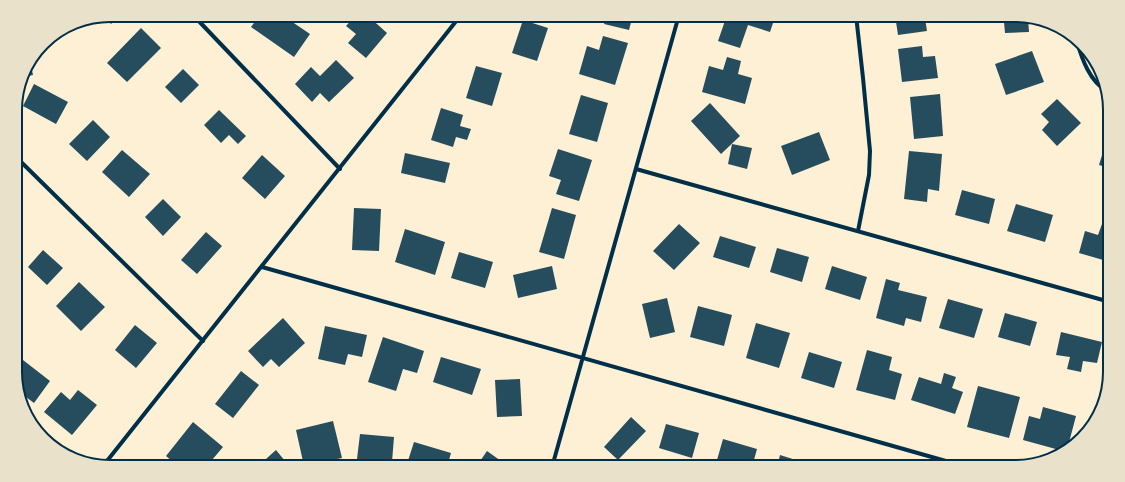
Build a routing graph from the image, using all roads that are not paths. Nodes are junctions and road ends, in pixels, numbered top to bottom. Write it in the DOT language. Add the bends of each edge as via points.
graph roads {
  1 [pos="200,22"];
  2 [pos="456,22"];
  3 [pos="678,22"];
  4 [pos="857,22"];
  5 [pos="1079,50"];
  6 [pos="1099,84"];
  7 [pos="22,163"];
  8 [pos="340,169"];
  9 [pos="636,169"];
  10 [pos="858,231"];
  11 [pos="262,267"];
  12 [pos="1103,300"];
  13 [pos="203,341"];
  14 [pos="583,358"];
  15 [pos="108,460"];
  16 [pos="554,460"];
  17 [pos="941,460"];
  1 -- 8 [label="street"];
  2 -- 8 [label="street"];
  3 -- 9 [label="street"];
  4 -- 10 [label="street" via="870,151 869,176"];
  5 -- 6 [label="street" via="1092,78"];
  7 -- 13 [label="street"];
  8 -- 11 [label="street"];
  9 -- 10 [label="street"];
  9 -- 14 [label="street"];
  10 -- 12 [label="street"];
  11 -- 13 [label="street"];
  11 -- 14 [label="street"];
  13 -- 15 [label="street"];
  14 -- 16 [label="street"];
  14 -- 17 [label="street"];
}
